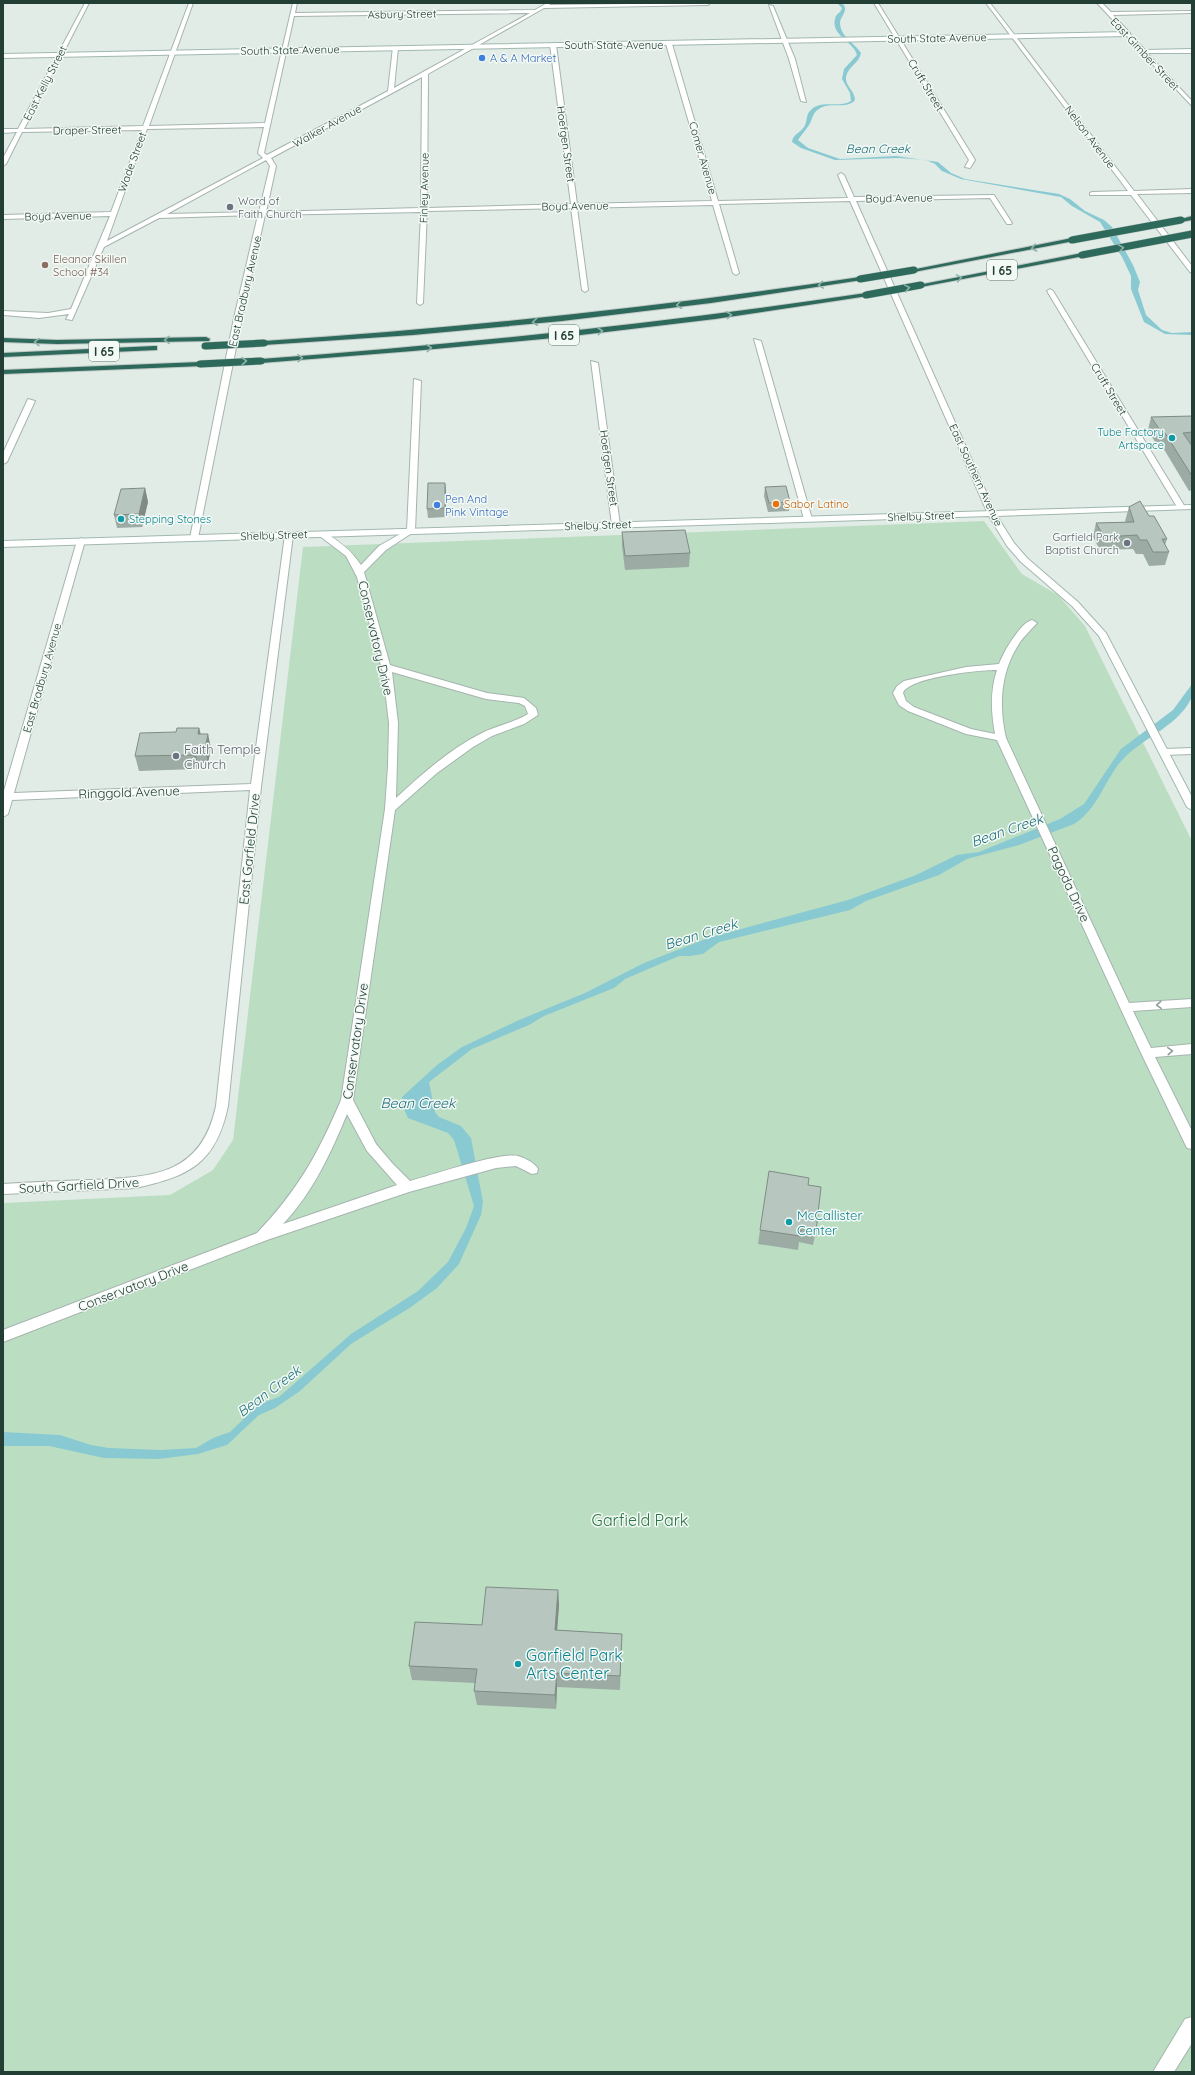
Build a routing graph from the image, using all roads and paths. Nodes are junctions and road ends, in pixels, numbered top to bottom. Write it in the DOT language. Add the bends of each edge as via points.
graph roads {
  1 [pos="87,3"];
  2 [pos="191,3"];
  3 [pos="295,3"];
  4 [pos="550,3"];
  5 [pos="876,3"];
  6 [pos="988,3"];
  7 [pos="1099,3"];
  8 [pos="708,4"];
  9 [pos="771,6"];
  10 [pos="542,7"];
  11 [pos="535,11"];
  12 [pos="1192,12"];
  13 [pos="1108,14"];
  14 [pos="292,16"];
  15 [pos="1128,34"];
  16 [pos="1014,37"];
  17 [pos="898,39"];
  18 [pos="785,41"];
  19 [pos="669,44"];
  20 [pos="553,45"];
  21 [pos="474,47"];
  22 [pos="395,48"];
  23 [pos="284,50"];
  24 [pos="1192,51"];
  25 [pos="172,52"];
  26 [pos="1144,52"];
  27 [pos="59,55"];
  28 [pos="3,56"];
  29 [pos="425,73"];
  30 [pos="391,91"];
  31 [pos="1183,94"];
  32 [pos="1192,94"];
  33 [pos="804,101"];
  34 [pos="1192,104"];
  35 [pos="267,126"];
  36 [pos="144,128"];
  37 [pos="3,131"];
  38 [pos="20,131"];
  39 [pos="267,159"];
  40 [pos="3,164"];
  41 [pos="968,167"];
  42 [pos="840,175"];
  43 [pos="1192,191"];
  44 [pos="1131,193"];
  45 [pos="1092,194"];
  46 [pos="852,199"];
  47 [pos="716,203"];
  48 [pos="575,206"];
  49 [pos="424,210"];
  50 [pos="114,214"];
  51 [pos="263,214"];
  52 [pos="158,216"];
  53 [pos="3,217"];
  54 [pos="1192,218"];
  55 [pos="1009,223"];
  56 [pos="1192,234"];
  57 [pos="102,246"];
  58 [pos="1192,271"];
  59 [pos="736,273"];
  60 [pos="585,290"];
  61 [pos="1050,291"];
  62 [pos="420,304"];
  63 [pos="74,310"];
  64 [pos="3,313"];
  65 [pos="70,319"];
  66 [pos="3,340"];
  67 [pos="757,341"];
  68 [pos="206,342"];
  69 [pos="3,355"];
  70 [pos="594,363"];
  71 [pos="151,366"];
  72 [pos="3,372"];
  73 [pos="3,377"];
  74 [pos="417,381"];
  75 [pos="31,401"];
  76 [pos="3,462"];
  77 [pos="1181,507"];
  78 [pos="1192,507"];
  79 [pos="992,514"];
  80 [pos="808,519"];
  81 [pos="616,525"];
  82 [pos="411,531"];
  83 [pos="321,534"];
  84 [pos="288,535"];
  85 [pos="194,538"];
  86 [pos="81,541"];
  87 [pos="3,544"];
  88 [pos="360,572"];
  89 [pos="1032,623"];
  90 [pos="386,667"];
  91 [pos="1002,667"];
  92 [pos="1000,738"];
  93 [pos="1192,751"];
  94 [pos="1164,752"];
  95 [pos="256,787"];
  96 [pos="6,796"];
  97 [pos="1192,807"];
  98 [pos="390,809"];
  99 [pos="3,814"];
  100 [pos="1192,1003"];
  101 [pos="1127,1007"];
  102 [pos="1192,1049"];
  103 [pos="1147,1053"];
  104 [pos="348,1100"];
  105 [pos="1192,1144"];
  106 [pos="198,1159"];
  107 [pos="532,1169"];
  108 [pos="408,1187"];
  109 [pos="3,1189"];
  110 [pos="262,1237"];
  111 [pos="3,1336"];
  112 [pos="1192,2026"];
  113 [pos="1163,2072"];
  1 -- 27 [label="street, East Kelly Street"];
  2 -- 25 [label="street, Wade Street"];
  3 -- 14 [label="street, East Bradbury Avenue"];
  4 -- 10 [label="street, Walker Avenue"];
  5 -- 17 [label="street, Cruft Street"];
  6 -- 16 [label="street, Nelson Avenue"];
  7 -- 13 [label="street, East Gimber Street"];
  8 -- 10 [label="street"];
  9 -- 18 [label="street"];
  10 -- 11 [label="street, Walker Avenue"];
  11 -- 14 [label="street, Asbury Street"];
  11 -- 21 [label="street, Walker Avenue"];
  12 -- 13 [label="street"];
  13 -- 15 [label="street, East Gimber Street"];
  14 -- 23 [label="street, East Bradbury Avenue"];
  15 -- 16 [label="street, South State Avenue"];
  15 -- 26 [label="street, East Gimber Street"];
  16 -- 17 [label="street, South State Avenue"];
  16 -- 44 [label="street, Nelson Avenue"];
  17 -- 18 [label="street, South State Avenue"];
  17 -- 41 [label="street, Cruft Street" via="972,160"];
  18 -- 19 [label="street, South State Avenue"];
  18 -- 33 [label="street"];
  19 -- 20 [label="street, South State Avenue"];
  19 -- 47 [label="street, Comer Avenue"];
  20 -- 21 [label="street, South State Avenue"];
  20 -- 48 [label="street, Hoefgen Street"];
  21 -- 22 [label="street, South State Avenue"];
  21 -- 29 [label="street, Walker Avenue"];
  22 -- 23 [label="street, South State Avenue"];
  22 -- 30 [label="street"];
  23 -- 25 [label="street, South State Avenue"];
  23 -- 35 [label="street, East Bradbury Avenue"];
  24 -- 26 [label="street"];
  25 -- 27 [label="street, South State Avenue"];
  25 -- 36 [label="street, Wade Street"];
  26 -- 31 [label="street, East Gimber Street"];
  27 -- 28 [label="street, South State Avenue"];
  27 -- 38 [label="street, East Kelly Street"];
  29 -- 30 [label="street, Walker Avenue"];
  29 -- 49 [label="street, Finley Avenue"];
  30 -- 39 [label="street, Walker Avenue"];
  31 -- 32 [label="street"];
  31 -- 34 [label="street, East Gimber Street"];
  35 -- 36 [label="street, Draper Street"];
  35 -- 39 [label="street, East Bradbury Avenue" via="261,153"];
  36 -- 38 [label="street, Draper Street"];
  36 -- 50 [label="street, Wade Street"];
  37 -- 38 [label="street, Draper Street"];
  38 -- 40 [label="street, East Kelly Street"];
  39 -- 51 [label="street, East Bradbury Avenue" via="273,166"];
  39 -- 52 [label="street, Walker Avenue"];
  42 -- 46 [label="street, East Southern Avenue"];
  43 -- 44 [label="street"];
  44 -- 45 [label="street"];
  44 -- 58 [label="street, Nelson Avenue"];
  46 -- 47 [label="street, Boyd Avenue"];
  46 -- 55 [label="street, Boyd Avenue" via="992,196"];
  46 -- 79 [label="street, East Southern Avenue"];
  47 -- 48 [label="street, Boyd Avenue"];
  47 -- 59 [label="street, Comer Avenue"];
  48 -- 49 [label="street, Boyd Avenue"];
  48 -- 60 [label="street, Hoefgen Street"];
  49 -- 51 [label="street, Boyd Avenue"];
  49 -- 62 [label="street, Finley Avenue"];
  50 -- 53 [label="street, Boyd Avenue"];
  50 -- 57 [label="street, Wade Street"];
  51 -- 52 [label="street, Boyd Avenue"];
  51 -- 85 [label="street, East Bradbury Avenue" via="238,318"];
  52 -- 57 [label="street, Walker Avenue"];
  54 -- 68 [label="highway, I 65, one-way, bridge" via="914,270 667,306 410,333"];
  71 -- 56 [label="highway, I 65, one-way, bridge" via="420,349 626,328 866,295"];
  57 -- 63 [label="street, Wade Street"];
  61 -- 77 [label="street, Cruft Street"];
  63 -- 64 [label="street" via="45,316"];
  63 -- 65 [label="street, Wade Street"];
  68 -- 66 [label="highway, one-way"];
  67 -- 80 [label="street"];
  68 -- 69 [label="highway, I 65"];
  70 -- 81 [label="street, Hoefgen Street"];
  71 -- 72 [label="highway, I 65"];
  71 -- 73 [label="highway"];
  74 -- 82 [label="street"];
  75 -- 76 [label="street"];
  77 -- 78 [label="street, Shelby Street"];
  77 -- 79 [label="street, Shelby Street"];
  79 -- 80 [label="street, Shelby Street"];
  79 -- 94 [label="street, East Southern Avenue" via="1010,544 1024,560 1075,604 1103,635"];
  80 -- 81 [label="street, Shelby Street"];
  81 -- 82 [label="street, Shelby Street"];
  82 -- 83 [label="street, Shelby Street"];
  82 -- 88 [label="street, Conservatory Drive" via="383,547 367,561"];
  83 -- 84 [label="street, Shelby Street"];
  83 -- 88 [label="street, Conservatory Drive" via="340,546 352,558"];
  84 -- 85 [label="street, Shelby Street"];
  84 -- 95 [label="street, East Garfield Drive"];
  85 -- 86 [label="street, Shelby Street"];
  86 -- 87 [label="street, Shelby Street"];
  86 -- 96 [label="street, East Bradbury Avenue"];
  88 -- 90 [label="street, Conservatory Drive"];
  89 -- 91 [label="street, Pagoda Drive" via="1012,645"];
  90 -- 98 [label="street, Conservatory Drive" via="391,695 393,743"];
  90 -- 98 [label="street" via="486,696 521,700 533,710 533,715 526,720 487,735 447,759"];
  91 -- 92 [label="street, Pagoda Drive" via="998,683 996,717"];
  91 -- 92 [label="street" via="980,666 907,683 898,693 902,703 911,709 970,732"];
  92 -- 101 [label="street, Pagoda Drive"];
  93 -- 94 [label="street"];
  94 -- 97 [label="street, East Southern Avenue"];
  95 -- 96 [label="street, Ringgold Avenue"];
  95 -- 106 [label="street, East Garfield Drive" via="220,1119 210,1144"];
  96 -- 99 [label="street, East Bradbury Avenue"];
  98 -- 104 [label="street, Conservatory Drive" via="356,1023"];
  100 -- 101 [label="street, one-way"];
  101 -- 103 [label="street, Pagoda Drive"];
  103 -- 102 [label="street, one-way"];
  103 -- 105 [label="street, Pagoda Drive"];
  104 -- 108 [label="street" via="366,1140 376,1155"];
  104 -- 110 [label="street, Conservatory Drive" via="312,1174 286,1212"];
  106 -- 109 [label="street, South Garfield Drive" via="168,1175 136,1183"];
  107 -- 108 [label="street" via="517,1161 496,1163"];
  108 -- 110 [label="street"];
  110 -- 111 [label="street, Conservatory Drive"];
  112 -- 113 [label="street"];
}
